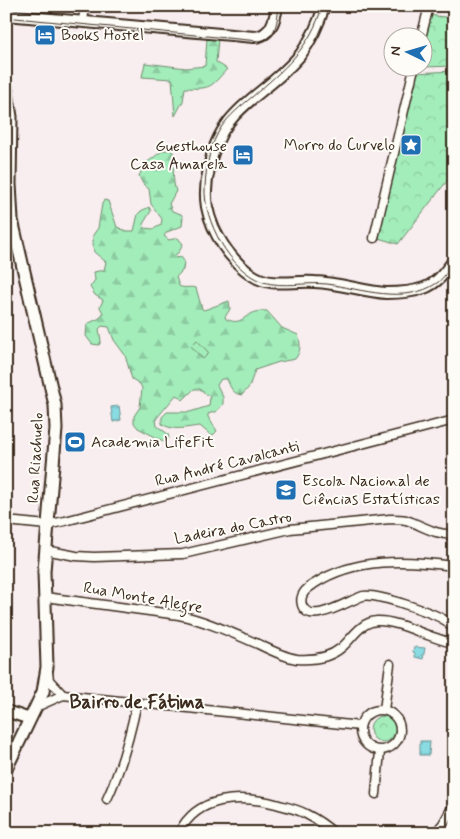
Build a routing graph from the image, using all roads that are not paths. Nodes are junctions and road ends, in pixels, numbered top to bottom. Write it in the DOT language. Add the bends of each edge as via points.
graph roads {
  1 [pos="85,6"];
  2 [pos="277,6"];
  3 [pos="324,6"];
  4 [pos="429,6"];
  5 [pos="6,15"];
  6 [pos="83,21"];
  7 [pos="424,28"];
  8 [pos="412,78"];
  9 [pos="6,86"];
  10 [pos="8,185"];
  11 [pos="374,238"];
  12 [pos="454,260"];
  13 [pos="454,420"];
  14 [pos="6,521"];
  15 [pos="47,525"];
  16 [pos="454,534"];
  17 [pos="45,550"];
  18 [pos="454,566"];
  19 [pos="45,597"];
  20 [pos="454,629"];
  21 [pos="454,643"];
  22 [pos="390,664"];
  23 [pos="47,667"];
  24 [pos="63,695"];
  25 [pos="137,702"];
  26 [pos="36,707"];
  27 [pos="384,710"];
  28 [pos="6,711"];
  29 [pos="30,719"];
  30 [pos="360,726"];
  31 [pos="380,751"];
  32 [pos="6,769"];
  33 [pos="376,794"];
  34 [pos="107,799"];
  35 [pos="454,804"];
  36 [pos="179,833"];
  37 [pos="334,833"];
  38 [pos="435,833"];
  1 -- 6 [label="street"];
  2 -- 6 [label="street" via="270,28 258,37"];
  3 -- 12 [label="street" via="318,24 301,53 233,116 216,140 206,189 207,206 216,233 239,264 253,276 275,283 314,282 386,293 409,291 438,281"];
  4 -- 7 [label="street"];
  5 -- 6 [label="street"];
  8 -- 11 [label="street"];
  9 -- 10 [label="main road, Rua Riachuelo" via="12,126"];
  10 -- 15 [label="main road, Rua Riachuelo" via="12,220 55,405 56,429"];
  13 -- 15 [label="street, Rua André Cavalcanti"];
  14 -- 15 [label="street, Rua André Cavalcanti"];
  15 -- 17 [label="main road, Rua Riachuelo"];
  16 -- 17 [label="street, Ladeira do Castro" via="437,533 405,520 390,519 290,530 183,554 94,557"];
  17 -- 19 [label="main road, Rua Riachuelo"];
  18 -- 20 [label="street" via="417,561 384,562 345,569 309,587 303,593 302,606 305,611 318,614 365,595 380,597 445,620"];
  19 -- 21 [label="street, Rua Monte Alegre" via="200,620 296,659 331,654 358,630 376,621"];
  19 -- 23 [label="main road, Rua Riachuelo"];
  22 -- 27 [label="street"];
  23 -- 24 [label="street" via="49,680"];
  23 -- 26 [label="main road, Rua Riachuelo" via="43,692"];
  24 -- 25 [label="street"];
  24 -- 26 [label="street"];
  25 -- 30 [label="street"];
  25 -- 34 [label="street" via="127,748"];
  26 -- 29 [label="main road, Rua Riachuelo"];
  27 -- 30 [label="street" via="370,712"];
  27 -- 31 [label="street" via="397,720 400,732 395,744"];
  28 -- 29 [label="street"];
  29 -- 32 [label="main road, Rua Riachuelo"];
  30 -- 31 [label="street" via="365,745"];
  31 -- 33 [label="street"];
  35 -- 38 [label="street"];
  36 -- 37 [label="street" via="200,809 213,802 239,798 264,801 305,813"];
}
